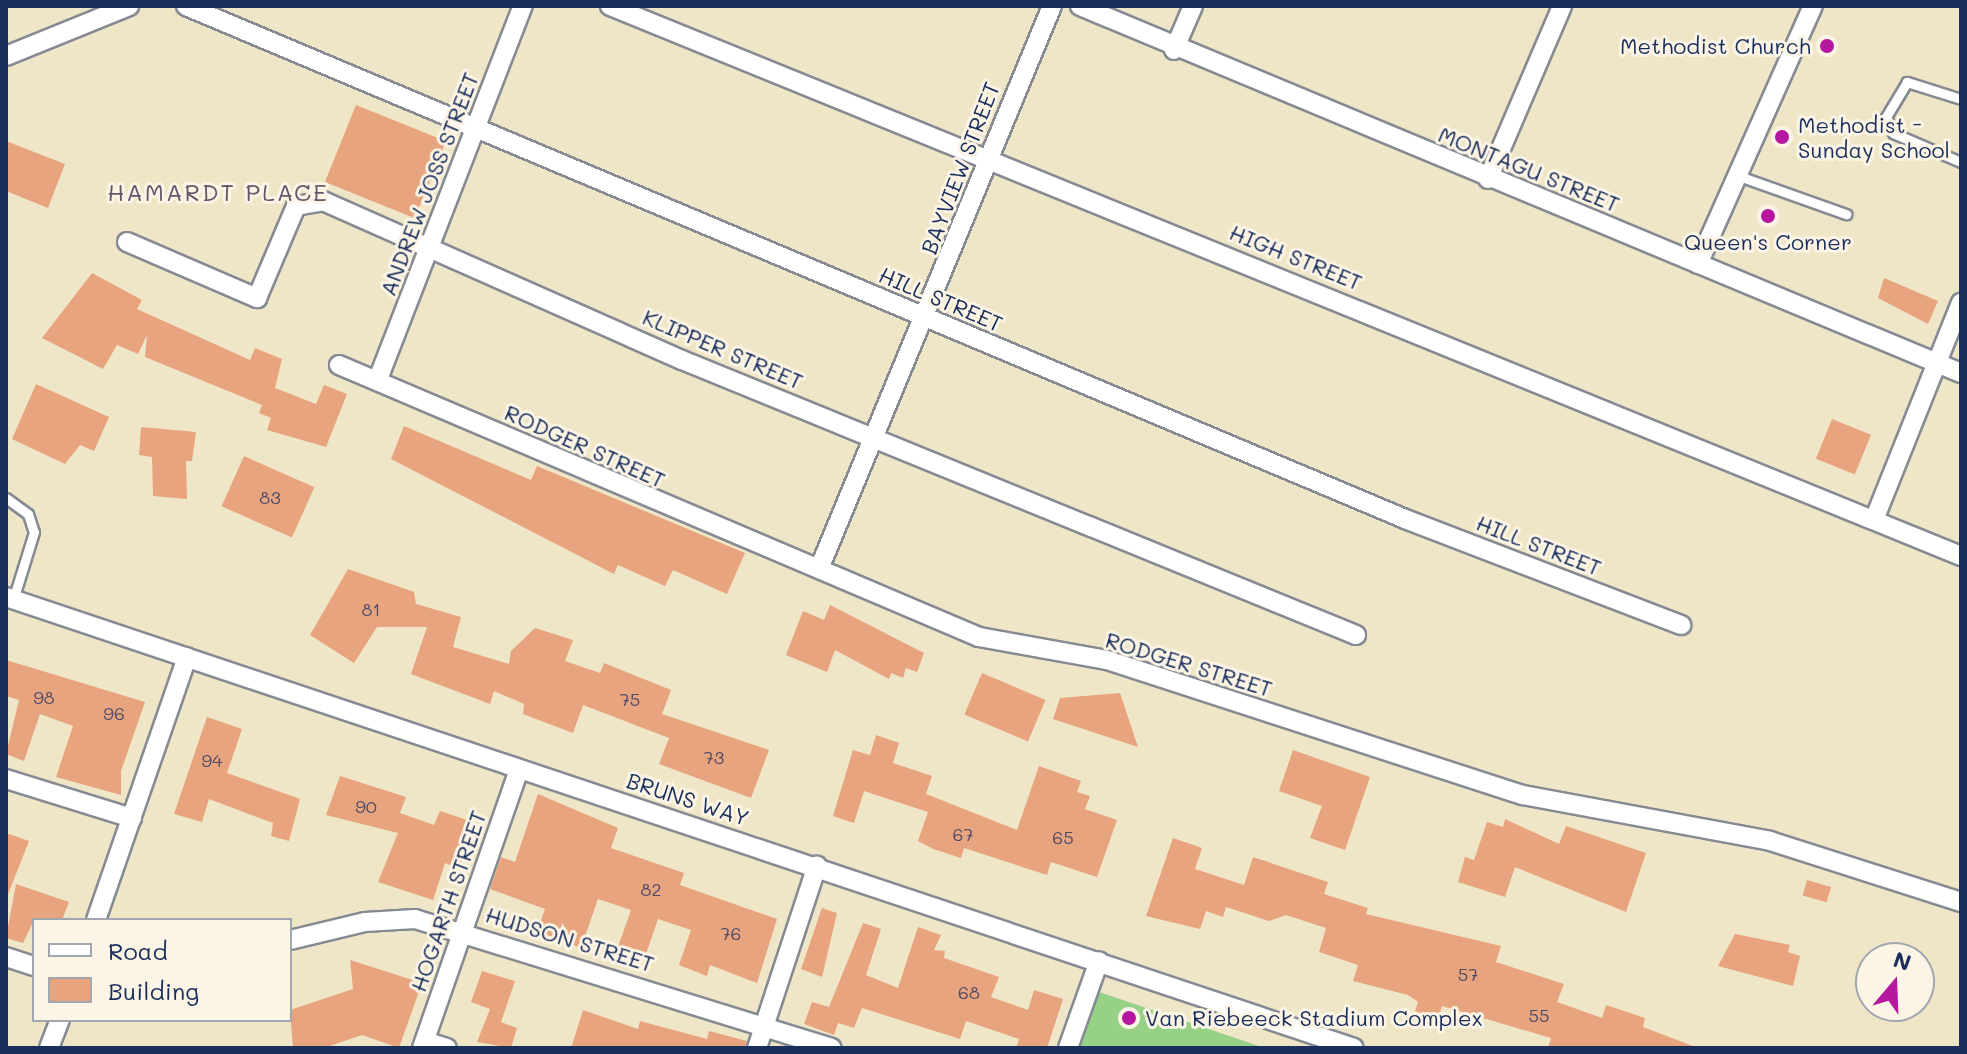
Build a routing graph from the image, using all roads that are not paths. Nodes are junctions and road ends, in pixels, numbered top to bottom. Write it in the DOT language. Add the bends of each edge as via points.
graph roads {
  1 [pos="129,6"];
  2 [pos="186,6"];
  3 [pos="523,6"];
  4 [pos="610,6"];
  5 [pos="1052,6"];
  6 [pos="1080,6"];
  7 [pos="1193,6"];
  8 [pos="1562,6"];
  9 [pos="1813,6"];
  10 [pos="1174,50"];
  11 [pos="6,56"];
  12 [pos="1961,99"];
  13 [pos="478,126"];
  14 [pos="987,156"];
  15 [pos="1961,162"];
  16 [pos="1739,176"];
  17 [pos="1488,179"];
  18 [pos="1846,214"];
  19 [pos="127,242"];
  20 [pos="430,247"];
  21 [pos="1698,264"];
  22 [pos="1961,303"];
  23 [pos="927,319"];
  24 [pos="1937,363"];
  25 [pos="339,365"];
  26 [pos="1961,373"];
  27 [pos="378,379"];
  28 [pos="876,438"];
  29 [pos="6,498"];
  30 [pos="1874,520"];
  31 [pos="1961,556"];
  32 [pos="819,569"];
  33 [pos="10,598"];
  34 [pos="1681,625"];
  35 [pos="1356,635"];
  36 [pos="187,657"];
  37 [pos="519,770"];
  38 [pos="6,779"];
  39 [pos="132,818"];
  40 [pos="817,866"];
  41 [pos="1961,902"];
  42 [pos="97,918"];
  43 [pos="464,931"];
  44 [pos="292,940"];
  45 [pos="6,957"];
  46 [pos="1099,961"];
  47 [pos="32,965"];
  48 [pos="59,1022"];
  49 [pos="764,1025"];
  50 [pos="423,1044"];
  51 [pos="49,1048"];
  52 [pos="447,1048"];
  53 [pos="757,1048"];
  54 [pos="831,1048"];
  55 [pos="1068,1048"];
  56 [pos="1354,1048"];
  1 -- 11 [label="street"];
  2 -- 13 [label="street, HILL STREET"];
  3 -- 13 [label="street, ANDREW JOSS STREET"];
  4 -- 14 [label="street, HIGH STREET"];
  5 -- 14 [label="street, BAYVIEW STREET"];
  6 -- 10 [label="street, MONTAGU STREET"];
  7 -- 10 [label="street"];
  8 -- 17 [label="street"];
  9 -- 16 [label="street"];
  10 -- 17 [label="street, MONTAGU STREET"];
  12 -- 15 [label="lane" via="1907,82 1886,117 1893,133"];
  13 -- 20 [label="street, ANDREW JOSS STREET"];
  13 -- 23 [label="street, HILL STREET"];
  14 -- 23 [label="street, BAYVIEW STREET"];
  14 -- 30 [label="street, HIGH STREET"];
  16 -- 18 [label="lane"];
  16 -- 21 [label="street"];
  17 -- 21 [label="street, MONTAGU STREET"];
  19 -- 20 [label="street, KLIPPER STREET" via="257,298 296,206 323,201"];
  20 -- 27 [label="street, ANDREW JOSS STREET"];
  20 -- 28 [label="street, KLIPPER STREET"];
  21 -- 24 [label="street, MONTAGU STREET"];
  22 -- 24 [label="street"];
  23 -- 28 [label="street, BAYVIEW STREET"];
  23 -- 34 [label="street, HILL STREET"];
  24 -- 26 [label="street, MONTAGU STREET"];
  24 -- 30 [label="street"];
  25 -- 27 [label="street, RODGER STREET"];
  27 -- 32 [label="street, RODGER STREET" via="646,501"];
  28 -- 32 [label="street, BAYVIEW STREET"];
  28 -- 35 [label="street, KLIPPER STREET"];
  29 -- 33 [label="lane" via="28,514 34,532"];
  30 -- 31 [label="street, HIGH STREET"];
  32 -- 41 [label="street, RODGER STREET" via="979,637 1107,660 1523,795 1810,851"];
  33 -- 36 [label="street, BRUNS WAY"];
  36 -- 37 [label="street, BRUNS WAY"];
  36 -- 39 [label="street"];
  37 -- 40 [label="street, BRUNS WAY"];
  37 -- 43 [label="street, HOGARTH STREET"];
  38 -- 39 [label="street"];
  39 -- 42 [label="street"];
  40 -- 46 [label="street, BRUNS WAY"];
  40 -- 49 [label="street"];
  43 -- 44 [label="street, HUDSON STREET" via="397,918"];
  43 -- 49 [label="street, HUDSON STREET"];
  43 -- 50 [label="street, HOGARTH STREET"];
  45 -- 47 [label="street"];
  46 -- 55 [label="street"];
  46 -- 56 [label="street, BRUNS WAY"];
  48 -- 51 [label="street"];
  49 -- 53 [label="street"];
  49 -- 54 [label="street, HUDSON STREET"];
  50 -- 52 [label="street"];
}
